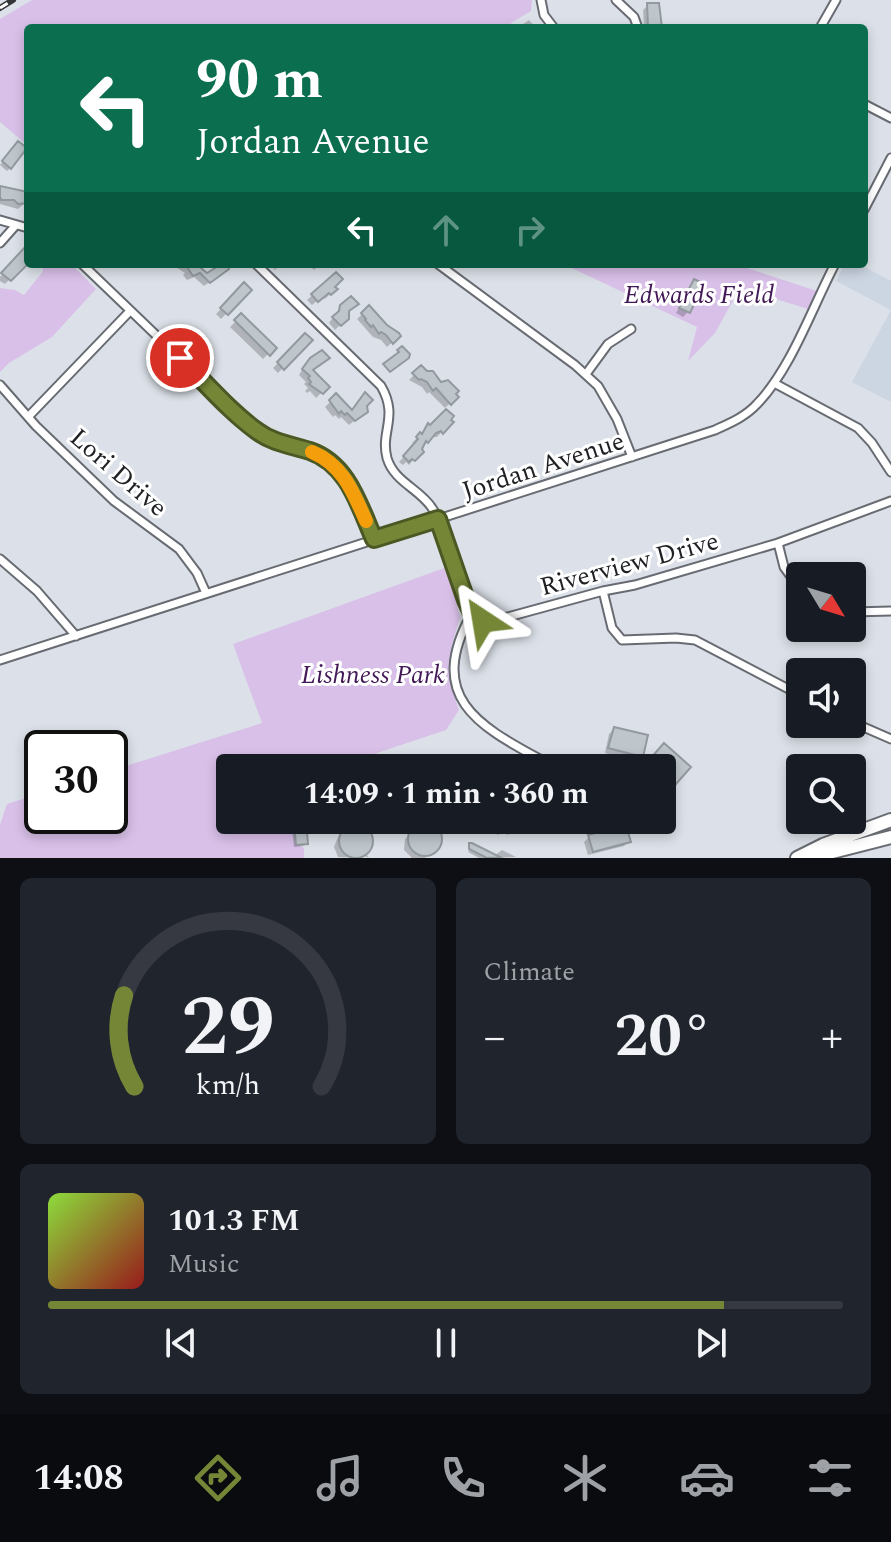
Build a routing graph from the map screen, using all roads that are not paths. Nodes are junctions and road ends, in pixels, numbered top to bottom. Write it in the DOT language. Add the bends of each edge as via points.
graph roads {
  1 [pos="541,0"];
  2 [pos="616,0"];
  3 [pos="836,0"];
  4 [pos="551,24"];
  5 [pos="637,24"];
  6 [pos="822,24"];
  7 [pos="868,106"];
  8 [pos="891,118"];
  9 [pos="891,158"];
  10 [pos="868,202"];
  11 [pos="0,220"];
  12 [pos="16,225"];
  13 [pos="24,227"];
  14 [pos="0,243"];
  15 [pos="86,268"];
  16 [pos="260,268"];
  17 [pos="443,268"];
  18 [pos="833,268"];
  19 [pos="130,311"];
  20 [pos="631,329"];
  21 [pos="586,374"];
  22 [pos="774,383"];
  23 [pos="0,385"];
  24 [pos="28,417"];
  25 [pos="632,457"];
  26 [pos="891,472"];
  27 [pos="891,501"];
  28 [pos="438,519"];
  29 [pos="374,539"];
  30 [pos="778,543"];
  31 [pos="0,559"];
  32 [pos="786,570"];
  33 [pos="603,591"];
  34 [pos="206,593"];
  35 [pos="891,611"];
  36 [pos="866,612"];
  37 [pos="472,613"];
  38 [pos="76,636"];
  39 [pos="0,660"];
  40 [pos="786,688"];
  41 [pos="866,728"];
  42 [pos="891,739"];
  43 [pos="531,754"];
  44 [pos="891,820"];
  45 [pos="891,837"];
  46 [pos="797,858"];
  47 [pos="809,858"];
  1 -- 4 [label="street"];
  2 -- 5 [label="street"];
  3 -- 6 [label="street"];
  7 -- 8 [label="street"];
  9 -- 10 [label="street"];
  11 -- 12 [label="street"];
  12 -- 13 [label="street"];
  12 -- 14 [label="street"];
  15 -- 19 [label="street"];
  16 -- 28 [label="street" via="381,386 390,410 390,466"];
  17 -- 21 [label="street"];
  18 -- 22 [label="street, Jordan Avenue"];
  19 -- 24 [label="street"];
  19 -- 29 [label="street" via="256,431 337,467"];
  20 -- 21 [label="street" via="608,344"];
  21 -- 25 [label="street" via="609,402"];
  22 -- 25 [label="street, Jordan Avenue" via="737,420"];
  22 -- 26 [label="street" via="858,428"];
  23 -- 24 [label="street, Lori Drive"];
  24 -- 34 [label="street, Lori Drive" via="121,508 172,541"];
  25 -- 28 [label="street, Jordan Avenue"];
  27 -- 30 [label="street, Riverview Drive"];
  28 -- 29 [label="street, Jordan Avenue"];
  28 -- 37 [label="street"];
  29 -- 34 [label="street, Jordan Avenue"];
  30 -- 32 [label="street"];
  30 -- 33 [label="street, Riverview Drive"];
  31 -- 38 [label="street"];
  33 -- 37 [label="street, Riverview Drive" via="490,622"];
  33 -- 40 [label="street" via="612,628 622,640 695,640"];
  34 -- 38 [label="street, Jordan Avenue"];
  35 -- 36 [label="street"];
  37 -- 43 [label="street" via="454,664 464,706 484,727"];
  38 -- 39 [label="street, Jordan Avenue"];
  41 -- 42 [label="street"];
  44 -- 46 [label="highway"];
  45 -- 47 [label="highway"];
}
